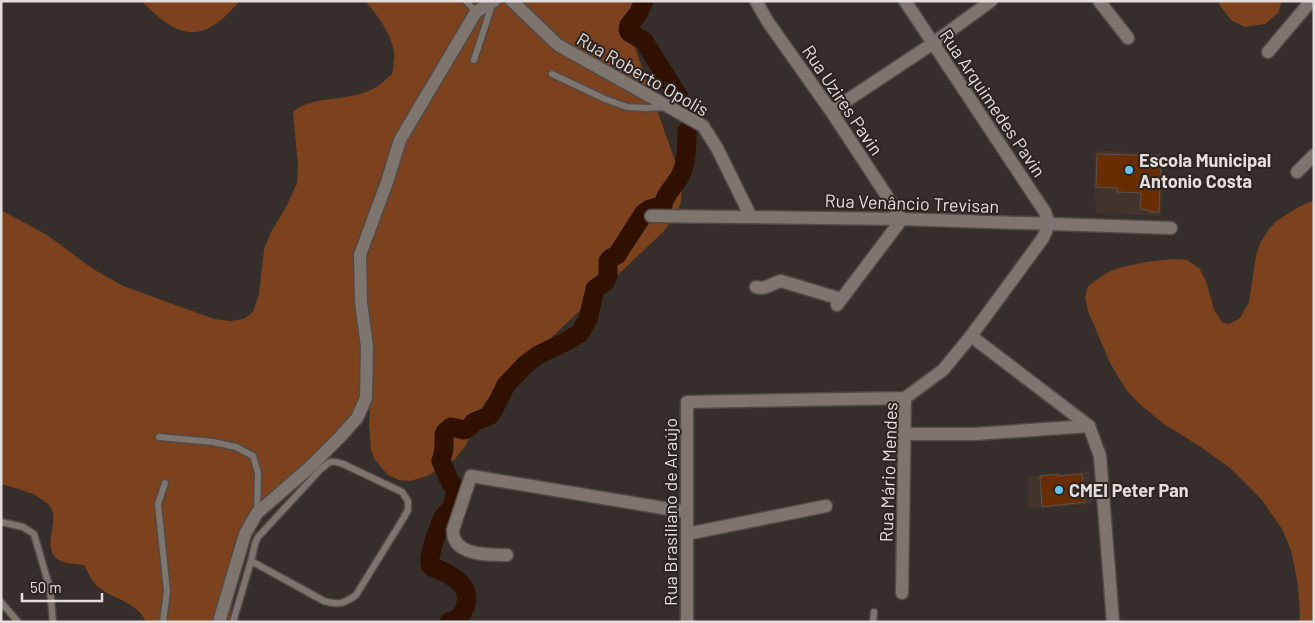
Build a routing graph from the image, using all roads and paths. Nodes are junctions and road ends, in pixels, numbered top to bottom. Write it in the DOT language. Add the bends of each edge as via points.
graph roads {
  1 [pos="466,1"];
  2 [pos="494,1"];
  3 [pos="512,1"];
  4 [pos="756,1"];
  5 [pos="905,1"];
  6 [pos="991,1"];
  7 [pos="1099,1"];
  8 [pos="1312,1"];
  9 [pos="476,12"];
  10 [pos="1128,38"];
  11 [pos="932,44"];
  12 [pos="1268,52"];
  13 [pos="474,60"];
  14 [pos="552,74"];
  15 [pos="668,107"];
  16 [pos="831,111"];
  17 [pos="1314,154"];
  18 [pos="1297,172"];
  19 [pos="651,216"];
  20 [pos="751,217"];
  21 [pos="902,219"];
  22 [pos="1049,224"];
  23 [pos="1171,228"];
  24 [pos="756,287"];
  25 [pos="971,336"];
  26 [pos="905,398"];
  27 [pos="1089,426"];
  28 [pos="904,434"];
  29 [pos="159,437"];
  30 [pos="164,483"];
  31 [pos="826,506"];
  32 [pos="687,512"];
  33 [pos="257,513"];
  34 [pos="1,522"];
  35 [pos="687,534"];
  36 [pos="507,555"];
  37 [pos="251,561"];
  38 [pos="902,593"];
  39 [pos="1,602"];
  40 [pos="874,612"];
  41 [pos="18,622"];
  42 [pos="53,622"];
  43 [pos="163,622"];
  44 [pos="219,622"];
  45 [pos="232,622"];
  46 [pos="687,622"];
  47 [pos="873,622"];
  48 [pos="1113,622"];
  1 -- 9 [label="lane"];
  2 -- 9 [label="street"];
  2 -- 13 [label="lane"];
  3 -- 15 [label="street, Rua Roberto Opolis" via="558,45"];
  4 -- 16 [label="street, Rua Uzires Pavin"];
  5 -- 11 [label="street, Rua Arquimedes Pavin"];
  6 -- 11 [label="street"];
  7 -- 10 [label="street"];
  8 -- 12 [label="street"];
  9 -- 33 [label="street" via="400,140 360,256 361,302 367,347 366,398 357,418 339,438"];
  11 -- 16 [label="street"];
  11 -- 22 [label="street, Rua Arquimedes Pavin" via="1045,212"];
  14 -- 15 [label="lane" via="628,107"];
  15 -- 20 [label="street, Rua Roberto Opolis" via="703,126"];
  16 -- 21 [label="street, Rua Uzires Pavin"];
  17 -- 18 [label="street"];
  19 -- 20 [label="street, Rua Venâncio Trevisan"];
  20 -- 21 [label="street, Rua Venâncio Trevisan"];
  21 -- 22 [label="street, Rua Venâncio Trevisan"];
  21 -- 24 [label="street" via="839,302 781,281 764,288"];
  22 -- 23 [label="street, Rua Venâncio Trevisan"];
  22 -- 25 [label="street, Rua Mário Mendes"];
  25 -- 26 [label="street, Rua Mário Mendes" via="943,370"];
  25 -- 27 [label="street"];
  26 -- 28 [label="street, Rua Mário Mendes"];
  26 -- 32 [label="street, Rua Brasiliano de Araújo" via="688,402"];
  27 -- 28 [label="street" via="975,434"];
  27 -- 48 [label="street" via="1100,456"];
  28 -- 38 [label="street, Rua Mário Mendes"];
  29 -- 33 [label="lane" via="213,442 236,447 253,456 258,473"];
  30 -- 43 [label="lane" via="158,504 167,591"];
  31 -- 35 [label="street"];
  32 -- 35 [label="street, Rua Brasiliano de Araújo"];
  32 -- 36 [label="street" via="471,476 453,530 454,538 462,547 480,554"];
  33 -- 44 [label="street" via="245,534"];
  34 -- 42 [label="lane" via="24,527 34,534 50,589"];
  35 -- 46 [label="street, Rua Brasiliano de Araújo"];
  37 -- 37 [label="lane" via="258,537 329,462 343,464 394,488 402,492 408,501 403,519 356,595 347,602 335,604 324,601"];
  37 -- 45 [label="lane"];
  39 -- 41 [label="lane"];
  40 -- 47 [label="lane"];
}
